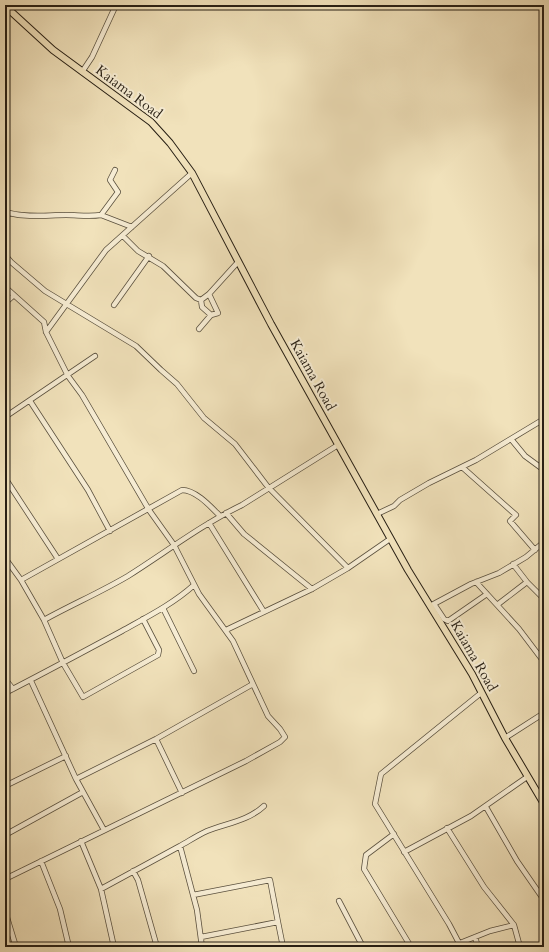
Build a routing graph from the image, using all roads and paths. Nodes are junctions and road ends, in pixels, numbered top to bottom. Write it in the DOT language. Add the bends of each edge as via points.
graph roads {
  1 [pos="116,5"];
  2 [pos="5,6"];
  3 [pos="82,72"];
  4 [pos="115,170"];
  5 [pos="192,173"];
  6 [pos="101,215"];
  7 [pos="5,217"];
  8 [pos="132,227"];
  9 [pos="123,236"];
  10 [pos="5,255"];
  11 [pos="149,256"];
  12 [pos="238,262"];
  13 [pos="5,287"];
  14 [pos="209,294"];
  15 [pos="14,295"];
  16 [pos="201,300"];
  17 [pos="5,303"];
  18 [pos="114,305"];
  19 [pos="67,306"];
  20 [pos="211,315"];
  21 [pos="199,329"];
  22 [pos="46,332"];
  23 [pos="95,356"];
  24 [pos="68,376"];
  25 [pos="30,402"];
  26 [pos="5,417"];
  27 [pos="544,419"];
  28 [pos="511,439"];
  29 [pos="338,445"];
  30 [pos="462,467"];
  31 [pos="544,470"];
  32 [pos="5,478"];
  33 [pos="268,487"];
  34 [pos="149,510"];
  35 [pos="226,513"];
  36 [pos="377,514"];
  37 [pos="220,516"];
  38 [pos="209,523"];
  39 [pos="110,531"];
  40 [pos="390,538"];
  41 [pos="544,542"];
  42 [pos="174,545"];
  43 [pos="535,550"];
  44 [pos="5,558"];
  45 [pos="58,559"];
  46 [pos="513,564"];
  47 [pos="348,568"];
  48 [pos="21,580"];
  49 [pos="476,582"];
  50 [pos="527,582"];
  51 [pos="194,585"];
  52 [pos="312,589"];
  53 [pos="487,594"];
  54 [pos="544,600"];
  55 [pos="432,605"];
  56 [pos="497,605"];
  57 [pos="163,608"];
  58 [pos="264,612"];
  59 [pos="143,619"];
  60 [pos="44,620"];
  61 [pos="226,630"];
  62 [pos="544,662"];
  63 [pos="63,663"];
  64 [pos="194,671"];
  65 [pos="5,679"];
  66 [pos="31,681"];
  67 [pos="254,684"];
  68 [pos="13,689"];
  69 [pos="5,693"];
  70 [pos="481,693"];
  71 [pos="544,714"];
  72 [pos="505,738"];
  73 [pos="156,739"];
  74 [pos="66,756"];
  75 [pos="527,777"];
  76 [pos="76,779"];
  77 [pos="5,786"];
  78 [pos="83,792"];
  79 [pos="182,793"];
  80 [pos="544,804"];
  81 [pos="264,806"];
  82 [pos="486,807"];
  83 [pos="447,828"];
  84 [pos="104,830"];
  85 [pos="394,834"];
  86 [pos="5,835"];
  87 [pos="81,842"];
  88 [pos="180,846"];
  89 [pos="404,852"];
  90 [pos="41,861"];
  91 [pos="133,871"];
  92 [pos="5,879"];
  93 [pos="97,881"];
  94 [pos="109,885"];
  95 [pos="101,889"];
  96 [pos="193,895"];
  97 [pos="544,900"];
  98 [pos="339,901"];
  99 [pos="5,911"];
  100 [pos="278,922"];
  101 [pos="514,925"];
  102 [pos="201,937"];
  103 [pos="475,937"];
  104 [pos="459,943"];
  105 [pos="410,946"];
  106 [pos="16,947"];
  107 [pos="69,947"];
  108 [pos="114,947"];
  109 [pos="157,947"];
  110 [pos="202,947"];
  111 [pos="283,947"];
  112 [pos="363,947"];
  113 [pos="392,947"];
  114 [pos="450,947"];
  115 [pos="478,947"];
  116 [pos="520,947"];
  1 -- 3 [label="street" via="92,57"];
  2 -- 3 [label="highway, Kaiama Road" via="48,46"];
  3 -- 5 [label="highway, Kaiama Road" via="151,122"];
  4 -- 6 [label="street" via="110,180 118,192"];
  5 -- 8 [label="street"];
  5 -- 12 [label="highway, Kaiama Road"];
  6 -- 7 [label="street" via="27,216 9,213"];
  6 -- 8 [label="street"];
  8 -- 9 [label="street"];
  9 -- 11 [label="street" via="138,251"];
  9 -- 19 [label="street" via="106,250"];
  10 -- 19 [label="street" via="45,291"];
  11 -- 16 [label="street"];
  11 -- 18 [label="street"];
  12 -- 14 [label="street"];
  12 -- 29 [label="highway, Kaiama Road"];
  13 -- 15 [label="street"];
  14 -- 16 [label="street"];
  14 -- 20 [label="street" via="218,311"];
  15 -- 17 [label="street"];
  15 -- 22 [label="street" via="44,322"];
  16 -- 20 [label="street" via="202,307"];
  19 -- 22 [label="street"];
  19 -- 33 [label="street" via="136,346 177,384 213,428 235,444"];
  20 -- 21 [label="street"];
  22 -- 24 [label="street"];
  23 -- 24 [label="street"];
  24 -- 25 [label="street"];
  24 -- 34 [label="street" via="82,395"];
  25 -- 26 [label="street"];
  25 -- 39 [label="street" via="88,490"];
  27 -- 28 [label="street"];
  28 -- 30 [label="street"];
  28 -- 31 [label="street" via="525,456"];
  29 -- 33 [label="street"];
  29 -- 36 [label="highway, Kaiama Road"];
  30 -- 36 [label="street"];
  30 -- 43 [label="street" via="516,515 510,521"];
  32 -- 45 [label="street"];
  33 -- 35 [label="street"];
  33 -- 47 [label="street"];
  34 -- 37 [label="street" via="170,495 185,490"];
  34 -- 39 [label="street"];
  34 -- 42 [label="street"];
  35 -- 37 [label="street"];
  35 -- 52 [label="street" via="244,534"];
  36 -- 40 [label="highway, Kaiama Road"];
  37 -- 38 [label="street"];
  38 -- 42 [label="street"];
  38 -- 58 [label="street"];
  39 -- 45 [label="street"];
  40 -- 47 [label="street"];
  40 -- 55 [label="highway, Kaiama Road"];
  41 -- 43 [label="street"];
  42 -- 51 [label="street"];
  42 -- 60 [label="street" via="127,576"];
  43 -- 46 [label="street"];
  44 -- 48 [label="street"];
  45 -- 48 [label="street"];
  46 -- 49 [label="street" via="500,573"];
  46 -- 50 [label="street"];
  47 -- 52 [label="street"];
  48 -- 60 [label="street"];
  49 -- 53 [label="street"];
  49 -- 55 [label="street"];
  50 -- 54 [label="street"];
  50 -- 56 [label="street"];
  51 -- 57 [label="street" via="186,594"];
  51 -- 61 [label="street"];
  52 -- 58 [label="street"];
  53 -- 55 [label="street" via="448,621"];
  53 -- 56 [label="street"];
  55 -- 70 [label="highway, Kaiama Road"];
  56 -- 62 [label="street"];
  57 -- 59 [label="street"];
  57 -- 64 [label="street"];
  58 -- 61 [label="street"];
  59 -- 63 [label="street"];
  59 -- 63 [label="street" via="159,650 158,655 83,697"];
  60 -- 63 [label="street"];
  61 -- 67 [label="street"];
  63 -- 66 [label="street"];
  65 -- 68 [label="street"];
  66 -- 68 [label="street"];
  66 -- 74 [label="street"];
  67 -- 73 [label="street"];
  67 -- 79 [label="street" via="268,716 284,734 284,740"];
  68 -- 69 [label="street"];
  70 -- 72 [label="highway, Kaiama Road"];
  70 -- 85 [label="street" via="381,774 375,804"];
  71 -- 72 [label="street"];
  72 -- 75 [label="highway, Kaiama Road"];
  73 -- 76 [label="street"];
  73 -- 79 [label="street"];
  74 -- 76 [label="street"];
  74 -- 77 [label="street"];
  75 -- 80 [label="highway, Kaiama Road"];
  75 -- 82 [label="street"];
  76 -- 78 [label="street"];
  78 -- 84 [label="street"];
  78 -- 86 [label="street"];
  79 -- 84 [label="street"];
  81 -- 88 [label="street" via="255,814 208,831"];
  82 -- 83 [label="street"];
  82 -- 97 [label="street" via="517,861"];
  83 -- 89 [label="street"];
  83 -- 101 [label="street" via="484,887"];
  84 -- 87 [label="street"];
  85 -- 89 [label="street"];
  85 -- 105 [label="street" via="366,855 364,869"];
  87 -- 90 [label="street"];
  87 -- 93 [label="street"];
  88 -- 91 [label="street"];
  88 -- 96 [label="street"];
  89 -- 104 [label="street"];
  90 -- 92 [label="street"];
  90 -- 107 [label="street" via="60,909"];
  91 -- 94 [label="street"];
  91 -- 109 [label="street" via="138,880"];
  93 -- 94 [label="street"];
  93 -- 95 [label="street"];
  94 -- 95 [label="street"];
  95 -- 108 [label="street"];
  96 -- 100 [label="street" via="270,880"];
  96 -- 102 [label="street"];
  98 -- 112 [label="street"];
  99 -- 106 [label="street"];
  100 -- 102 [label="street"];
  100 -- 111 [label="street"];
  101 -- 103 [label="street"];
  101 -- 116 [label="street"];
  102 -- 110 [label="street"];
  103 -- 104 [label="street"];
  103 -- 115 [label="street"];
  104 -- 114 [label="street"];
  105 -- 113 [label="street"];
}
